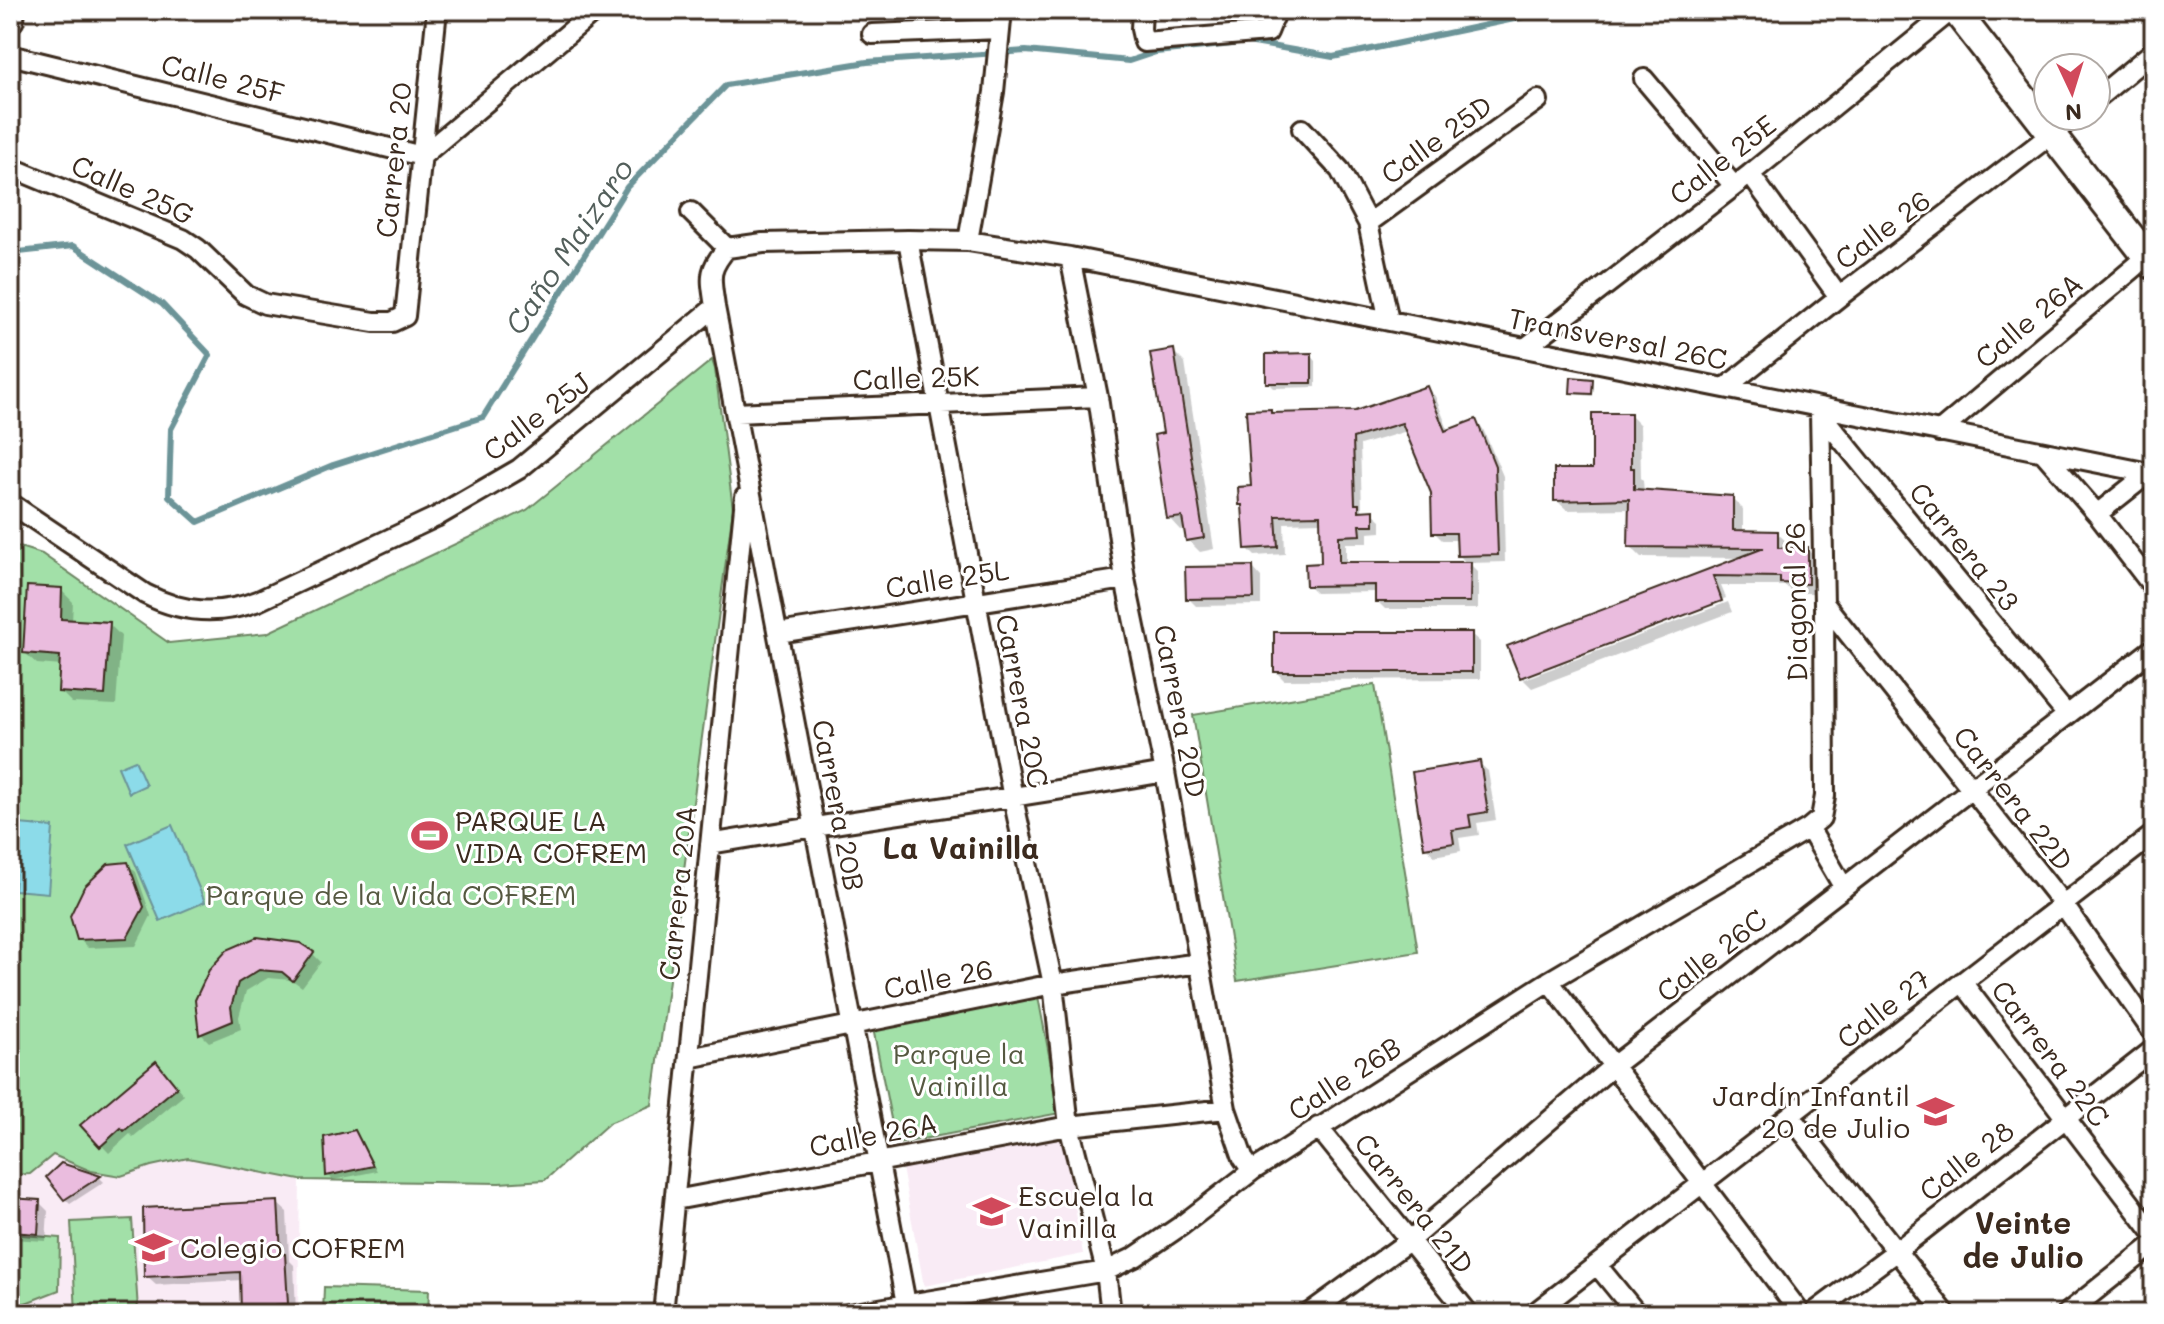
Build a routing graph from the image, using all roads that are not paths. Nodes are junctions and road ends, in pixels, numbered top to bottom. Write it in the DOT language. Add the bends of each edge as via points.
graph roads {
  1 [pos="11,10"];
  2 [pos="437,10"];
  3 [pos="596,10"];
  4 [pos="1277,10"];
  5 [pos="1953,10"];
  6 [pos="10,19"];
  7 [pos="1141,19"];
  8 [pos="1000,27"];
  9 [pos="872,34"];
  10 [pos="2154,51"];
  11 [pos="10,55"];
  12 [pos="1644,79"];
  13 [pos="2112,86"];
  14 [pos="1538,100"];
  15 [pos="1302,129"];
  16 [pos="2056,132"];
  17 [pos="2052,135"];
  18 [pos="422,156"];
  19 [pos="10,167"];
  20 [pos="1750,174"];
  21 [pos="1734,186"];
  22 [pos="691,212"];
  23 [pos="1368,223"];
  24 [pos="908,240"];
  25 [pos="968,241"];
  26 [pos="727,248"];
  27 [pos="1070,257"];
  28 [pos="2152,258"];
  29 [pos="1839,297"];
  30 [pos="715,307"];
  31 [pos="405,316"];
  32 [pos="1389,321"];
  33 [pos="1525,348"];
  34 [pos="1725,388"];
  35 [pos="1098,397"];
  36 [pos="940,404"];
  37 [pos="1819,410"];
  38 [pos="736,413"];
  39 [pos="1939,432"];
  40 [pos="2043,452"];
  41 [pos="2152,472"];
  42 [pos="747,477"];
  43 [pos="10,503"];
  44 [pos="2097,514"];
  45 [pos="1125,579"];
  46 [pos="2154,588"];
  47 [pos="975,601"];
  48 [pos="1824,603"];
  49 [pos="778,633"];
  50 [pos="2154,648"];
  51 [pos="2067,715"];
  52 [pos="1165,772"];
  53 [pos="1971,790"];
  54 [pos="1013,798"];
  55 [pos="814,826"];
  56 [pos="1809,828"];
  57 [pos="2154,834"];
  58 [pos="710,844"];
  59 [pos="1844,888"];
  60 [pos="2063,904"];
  61 [pos="1199,963"];
  62 [pos="1549,981"];
  63 [pos="1962,982"];
  64 [pos="1053,984"];
  65 [pos="852,1024"];
  66 [pos="2154,1034"];
  67 [pos="2154,1049"];
  68 [pos="689,1058"];
  69 [pos="1613,1066"];
  70 [pos="1226,1109"];
  71 [pos="1790,1116"];
  72 [pos="2065,1118"];
  73 [pos="1069,1126"];
  74 [pos="1318,1127"];
  75 [pos="878,1162"];
  76 [pos="1252,1171"];
  77 [pos="1702,1183"];
  78 [pos="675,1200"];
  79 [pos="2154,1234"];
  80 [pos="1410,1240"];
  81 [pos="2154,1244"];
  82 [pos="1898,1250"];
  83 [pos="1597,1265"];
  84 [pos="1106,1271"];
  85 [pos="907,1309"];
  86 [pos="663,1314"];
  87 [pos="849,1314"];
  88 [pos="1111,1314"];
  89 [pos="1308,1314"];
  90 [pos="1469,1314"];
  91 [pos="1533,1314"];
  92 [pos="1637,1314"];
  93 [pos="1801,1314"];
  94 [pos="1812,1314"];
  95 [pos="1946,1314"];
  96 [pos="2066,1314"];
  1 -- 6 [label="street"];
  2 -- 18 [label="street, Carrera 20"];
  3 -- 18 [label="street"];
  4 -- 7 [label="street" via="1268,32 1144,42"];
  5 -- 17 [label="street"];
  5 -- 20 [label="street, Calle 25E"];
  8 -- 9 [label="street"];
  8 -- 25 [label="street"];
  10 -- 13 [label="street"];
  11 -- 18 [label="street, Calle 25F"];
  12 -- 21 [label="street"];
  14 -- 23 [label="street, Calle 25D"];
  15 -- 23 [label="street" via="1340,170"];
  16 -- 17 [label="street, Calle 26"];
  17 -- 28 [label="street"];
  17 -- 29 [label="street, Calle 26"];
  18 -- 31 [label="street, Carrera 20"];
  19 -- 31 [label="street, Calle 25G" via="183,239 246,295 265,304 374,322"];
  20 -- 21 [label="street, Calle 25E"];
  20 -- 29 [label="street"];
  21 -- 33 [label="street, Calle 25E"];
  22 -- 26 [label="street"];
  23 -- 32 [label="street"];
  24 -- 25 [label="street"];
  24 -- 26 [label="street"];
  24 -- 36 [label="street, Carrera 20C"];
  25 -- 27 [label="street"];
  26 -- 30 [label="street" via="711,272"];
  27 -- 32 [label="street, Transversal 26C"];
  27 -- 35 [label="street, Carrera 20D"];
  28 -- 39 [label="street, Calle 26A"];
  29 -- 34 [label="street, Calle 26"];
  30 -- 38 [label="street, Carrera 20B"];
  30 -- 43 [label="street, Calle 25J" via="519,469 436,517 240,608 191,611 159,601"];
  32 -- 33 [label="street, Transversal 26C"];
  33 -- 34 [label="street, Transversal 26C"];
  34 -- 37 [label="street, Transversal 26C"];
  35 -- 36 [label="street, Calle 25K"];
  35 -- 45 [label="street, Carrera 20D"];
  36 -- 38 [label="street, Calle 25K"];
  36 -- 47 [label="street, Carrera 20C"];
  37 -- 39 [label="street, Transversal 26C"];
  37 -- 48 [label="street, Diagonal 26"];
  37 -- 51 [label="street, Carrera 23"];
  38 -- 42 [label="street, Carrera 20B"];
  39 -- 40 [label="street, Transversal 26C"];
  40 -- 41 [label="street, Transversal 26C"];
  40 -- 44 [label="street"];
  41 -- 44 [label="street"];
  42 -- 49 [label="street, Carrera 20B"];
  42 -- 58 [label="street, Carrera 20A"];
  44 -- 46 [label="street"];
  45 -- 47 [label="street, Calle 25L"];
  45 -- 52 [label="street, Carrera 20D"];
  47 -- 49 [label="street, Calle 25L"];
  47 -- 54 [label="street, Carrera 20C"];
  48 -- 53 [label="street, Carrera 22D"];
  48 -- 56 [label="street, Diagonal 26" via="1825,796 1821,818"];
  49 -- 55 [label="street, Carrera 20B"];
  50 -- 51 [label="street, Calle 26C"];
  51 -- 53 [label="street, Calle 26C"];
  52 -- 54 [label="street"];
  52 -- 61 [label="street, Carrera 20D"];
  53 -- 59 [label="street, Calle 26C"];
  53 -- 60 [label="street, Carrera 22D"];
  54 -- 55 [label="street"];
  54 -- 64 [label="street, Carrera 20C"];
  55 -- 58 [label="street"];
  55 -- 65 [label="street, Carrera 20B"];
  56 -- 59 [label="street"];
  56 -- 62 [label="street, Calle 26B"];
  57 -- 60 [label="street, Calle 27"];
  58 -- 68 [label="street, Carrera 20A"];
  59 -- 69 [label="street, Calle 26C"];
  60 -- 63 [label="street, Calle 27"];
  60 -- 66 [label="street, Carrera 22D"];
  61 -- 64 [label="street, Calle 26"];
  61 -- 70 [label="street, Carrera 20D"];
  62 -- 69 [label="street"];
  62 -- 74 [label="street, Calle 26B"];
  63 -- 71 [label="street, Calle 27"];
  63 -- 72 [label="street, Carrera 22C"];
  64 -- 65 [label="street, Calle 26"];
  64 -- 73 [label="street, Carrera 20C"];
  65 -- 68 [label="street, Calle 26"];
  65 -- 75 [label="street, Carrera 20B"];
  67 -- 72 [label="street, Calle 28"];
  68 -- 78 [label="street, Carrera 20A"];
  69 -- 77 [label="street"];
  69 -- 80 [label="street, Calle 26C"];
  70 -- 73 [label="street, Calle 26A"];
  70 -- 76 [label="street, Carrera 20D"];
  71 -- 77 [label="street, Calle 27"];
  71 -- 82 [label="street"];
  72 -- 79 [label="street, Carrera 22C"];
  72 -- 82 [label="street, Calle 28"];
  73 -- 75 [label="street, Calle 26A"];
  73 -- 84 [label="street, Carrera 20C"];
  74 -- 76 [label="street, Calle 26B"];
  74 -- 80 [label="street, Carrera 21D"];
  75 -- 78 [label="street, Calle 26A"];
  75 -- 85 [label="street, Carrera 20B"];
  76 -- 84 [label="street, Calle 26B" via="1135,1257"];
  77 -- 83 [label="street, Calle 27"];
  77 -- 93 [label="street"];
  78 -- 86 [label="street, Carrera 20A"];
  80 -- 89 [label="street, Calle 26C"];
  80 -- 90 [label="street, Carrera 21D"];
  81 -- 96 [label="street"];
  82 -- 94 [label="street, Calle 28"];
  82 -- 95 [label="street"];
  83 -- 91 [label="street, Calle 27"];
  83 -- 92 [label="street"];
  84 -- 85 [label="street, Calle 26B"];
  84 -- 88 [label="street, Carrera 20C"];
  85 -- 87 [label="street, Calle 26B"];
}
